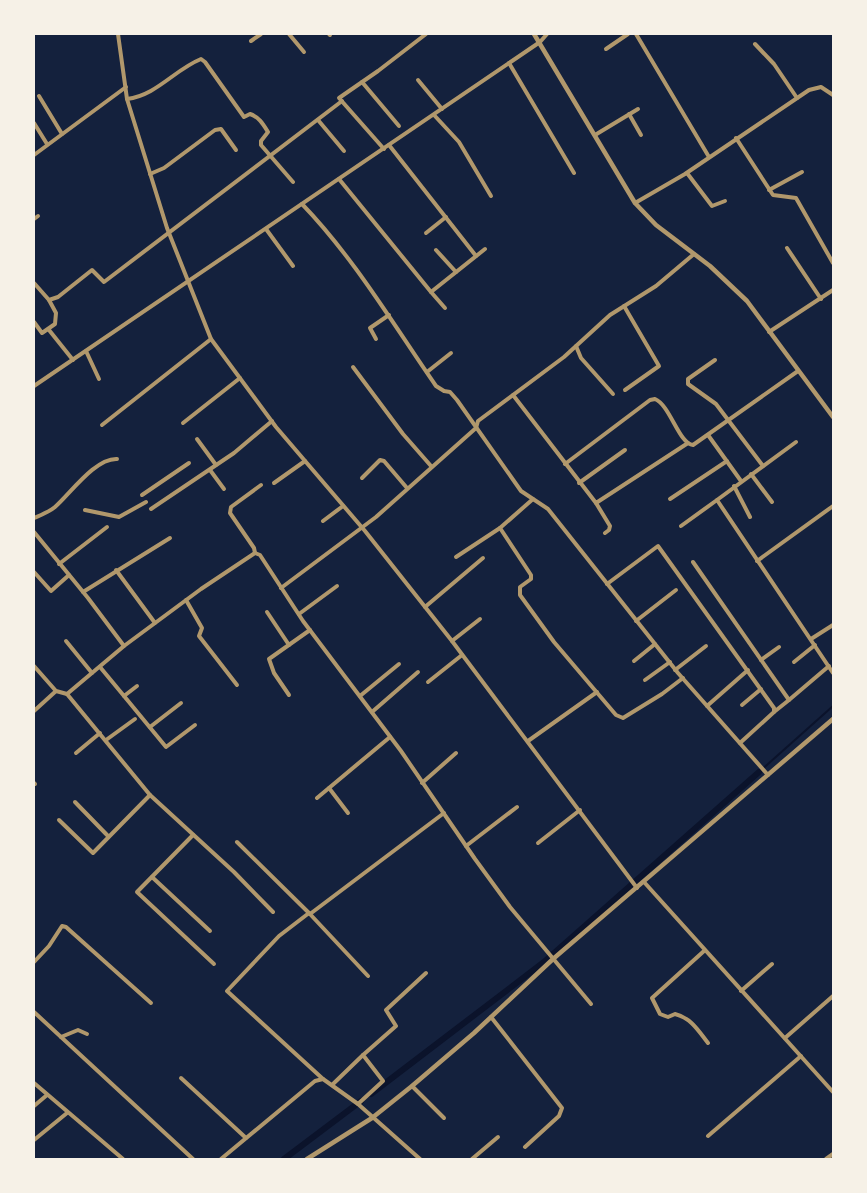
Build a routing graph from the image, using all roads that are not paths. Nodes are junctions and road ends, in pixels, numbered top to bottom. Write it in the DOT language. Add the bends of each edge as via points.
graph roads {
  1 [pos="118,34"];
  2 [pos="261,34"];
  3 [pos="289,34"];
  4 [pos="426,34"];
  5 [pos="534,34"];
  6 [pos="546,34"];
  7 [pos="628,34"];
  8 [pos="636,34"];
  9 [pos="252,41"];
  10 [pos="540,42"];
  11 [pos="755,44"];
  12 [pos="606,49"];
  13 [pos="304,52"];
  14 [pos="509,63"];
  15 [pos="418,80"];
  16 [pos="362,82"];
  17 [pos="126,86"];
  18 [pos="833,95"];
  19 [pos="40,96"];
  20 [pos="797,98"];
  21 [pos="127,99"];
  22 [pos="342,101"];
  23 [pos="442,109"];
  24 [pos="638,109"];
  25 [pos="629,114"];
  26 [pos="434,115"];
  27 [pos="318,120"];
  28 [pos="34,123"];
  29 [pos="399,126"];
  30 [pos="62,134"];
  31 [pos="595,135"];
  32 [pos="641,135"];
  33 [pos="736,138"];
  34 [pos="47,144"];
  35 [pos="389,146"];
  36 [pos="384,149"];
  37 [pos="236,150"];
  38 [pos="344,151"];
  39 [pos="34,155"];
  40 [pos="271,156"];
  41 [pos="708,157"];
  42 [pos="687,172"];
  43 [pos="802,172"];
  44 [pos="574,173"];
  45 [pos="150,174"];
  46 [pos="339,178"];
  47 [pos="293,182"];
  48 [pos="769,190"];
  49 [pos="491,196"];
  50 [pos="725,201"];
  51 [pos="635,203"];
  52 [pos="302,204"];
  53 [pos="446,217"];
  54 [pos="266,229"];
  55 [pos="169,233"];
  56 [pos="426,234"];
  57 [pos="787,248"];
  58 [pos="485,249"];
  59 [pos="436,250"];
  60 [pos="694,254"];
  61 [pos="476,256"];
  62 [pos="833,262"];
  63 [pos="294,266"];
  64 [pos="456,272"];
  65 [pos="34,283"];
  66 [pos="188,283"];
  67 [pos="833,290"];
  68 [pos="431,292"];
  69 [pos="821,299"];
  70 [pos="49,300"];
  71 [pos="624,306"];
  72 [pos="445,308"];
  73 [pos="389,315"];
  74 [pos="34,322"];
  75 [pos="49,330"];
  76 [pos="769,332"];
  77 [pos="211,338"];
  78 [pos="376,339"];
  79 [pos="576,346"];
  80 [pos="86,351"];
  81 [pos="451,353"];
  82 [pos="73,360"];
  83 [pos="715,360"];
  84 [pos="353,366"];
  85 [pos="798,370"];
  86 [pos="428,372"];
  87 [pos="240,378"];
  88 [pos="99,379"];
  89 [pos="34,386"];
  90 [pos="626,390"];
  91 [pos="513,394"];
  92 [pos="613,394"];
  93 [pos="833,417"];
  94 [pos="272,421"];
  95 [pos="728,421"];
  96 [pos="184,423"];
  97 [pos="102,425"];
  98 [pos="476,428"];
  99 [pos="708,435"];
  100 [pos="197,440"];
  101 [pos="796,442"];
  102 [pos="688,443"];
  103 [pos="625,450"];
  104 [pos="117,459"];
  105 [pos="305,461"];
  106 [pos="727,461"];
  107 [pos="189,464"];
  108 [pos="565,464"];
  109 [pos="216,465"];
  110 [pos="431,466"];
  111 [pos="762,466"];
  112 [pos="210,470"];
  113 [pos="751,474"];
  114 [pos="362,478"];
  115 [pos="741,481"];
  116 [pos="274,483"];
  117 [pos="579,483"];
  118 [pos="261,485"];
  119 [pos="734,486"];
  120 [pos="407,488"];
  121 [pos="224,489"];
  122 [pos="142,495"];
  123 [pos="533,499"];
  124 [pos="670,499"];
  125 [pos="717,500"];
  126 [pos="146,502"];
  127 [pos="772,502"];
  128 [pos="596,503"];
  129 [pos="343,506"];
  130 [pos="833,506"];
  131 [pos="151,509"];
  132 [pos="86,510"];
  133 [pos="750,517"];
  134 [pos="34,518"];
  135 [pos="323,521"];
  136 [pos="681,526"];
  137 [pos="107,527"];
  138 [pos="362,527"];
  139 [pos="500,528"];
  140 [pos="34,532"];
  141 [pos="605,533"];
  142 [pos="170,538"];
  143 [pos="255,553"];
  144 [pos="456,556"];
  145 [pos="483,558"];
  146 [pos="757,561"];
  147 [pos="694,562"];
  148 [pos="59,564"];
  149 [pos="116,570"];
  150 [pos="34,572"];
  151 [pos="69,575"];
  152 [pos="607,584"];
  153 [pos="337,586"];
  154 [pos="281,588"];
  155 [pos="676,590"];
  156 [pos="83,592"];
  157 [pos="186,600"];
  158 [pos="425,607"];
  159 [pos="267,612"];
  160 [pos="299,614"];
  161 [pos="480,619"];
  162 [pos="636,621"];
  163 [pos="155,623"];
  164 [pos="833,624"];
  165 [pos="310,630"];
  166 [pos="811,639"];
  167 [pos="66,641"];
  168 [pos="452,642"];
  169 [pos="655,644"];
  170 [pos="289,645"];
  171 [pos="815,645"];
  172 [pos="124,646"];
  173 [pos="706,646"];
  174 [pos="778,647"];
  175 [pos="462,655"];
  176 [pos="761,660"];
  177 [pos="634,661"];
  178 [pos="670,662"];
  179 [pos="794,662"];
  180 [pos="399,664"];
  181 [pos="34,666"];
  182 [pos="829,666"];
  183 [pos="100,667"];
  184 [pos="676,670"];
  185 [pos="748,670"];
  186 [pos="418,672"];
  187 [pos="92,673"];
  188 [pos="833,673"];
  189 [pos="682,678"];
  190 [pos="645,680"];
  191 [pos="428,682"];
  192 [pos="237,685"];
  193 [pos="137,686"];
  194 [pos="761,689"];
  195 [pos="56,691"];
  196 [pos="597,692"];
  197 [pos="67,694"];
  198 [pos="289,695"];
  199 [pos="124,696"];
  200 [pos="360,696"];
  201 [pos="789,700"];
  202 [pos="181,703"];
  203 [pos="742,705"];
  204 [pos="706,706"];
  205 [pos="34,711"];
  206 [pos="372,712"];
  207 [pos="774,712"];
  208 [pos="135,719"];
  209 [pos="833,719"];
  210 [pos="195,725"];
  211 [pos="150,727"];
  212 [pos="100,733"];
  213 [pos="390,737"];
  214 [pos="106,740"];
  215 [pos="528,741"];
  216 [pos="740,743"];
  217 [pos="76,753"];
  218 [pos="456,753"];
  219 [pos="767,773"];
  220 [pos="422,783"];
  221 [pos="329,788"];
  222 [pos="150,795"];
  223 [pos="317,798"];
  224 [pos="75,802"];
  225 [pos="517,807"];
  226 [pos="580,810"];
  227 [pos="348,813"];
  228 [pos="444,813"];
  229 [pos="59,820"];
  230 [pos="194,835"];
  231 [pos="108,836"];
  232 [pos="237,842"];
  233 [pos="538,842"];
  234 [pos="466,846"];
  235 [pos="152,877"];
  236 [pos="644,882"];
  237 [pos="636,885"];
  238 [pos="274,912"];
  239 [pos="310,913"];
  240 [pos="210,931"];
  241 [pos="704,951"];
  242 [pos="552,958"];
  243 [pos="34,962"];
  244 [pos="214,964"];
  245 [pos="772,964"];
  246 [pos="426,973"];
  247 [pos="368,976"];
  248 [pos="741,991"];
  249 [pos="833,996"];
  250 [pos="151,1003"];
  251 [pos="591,1004"];
  252 [pos="34,1012"];
  253 [pos="492,1017"];
  254 [pos="87,1034"];
  255 [pos="61,1037"];
  256 [pos="785,1038"];
  257 [pos="708,1043"];
  258 [pos="363,1055"];
  259 [pos="801,1056"];
  260 [pos="181,1078"];
  261 [pos="323,1079"];
  262 [pos="34,1083"];
  263 [pos="333,1084"];
  264 [pos="412,1086"];
  265 [pos="833,1092"];
  266 [pos="47,1095"];
  267 [pos="358,1104"];
  268 [pos="34,1106"];
  269 [pos="67,1113"];
  270 [pos="372,1118"];
  271 [pos="444,1118"];
  272 [pos="708,1136"];
  273 [pos="498,1137"];
  274 [pos="246,1138"];
  275 [pos="34,1140"];
  276 [pos="525,1147"];
  277 [pos="833,1154"];
  278 [pos="189,1155"];
  279 [pos="123,1159"];
  280 [pos="184,1159"];
  281 [pos="193,1159"];
  282 [pos="221,1159"];
  283 [pos="307,1159"];
  284 [pos="420,1159"];
  285 [pos="472,1159"];
  286 [pos="826,1159"];
  1 -- 17 [label="street"];
  2 -- 9 [label="street"];
  3 -- 13 [label="street"];
  4 -- 16 [label="street"];
  5 -- 10 [label="street"];
  6 -- 10 [label="street"];
  7 -- 12 [label="street"];
  8 -- 41 [label="street"];
  10 -- 14 [label="street"];
  10 -- 31 [label="street"];
  11 -- 20 [label="street" via="774,64"];
  14 -- 23 [label="street"];
  14 -- 44 [label="street"];
  15 -- 23 [label="street"];
  16 -- 22 [label="street" via="339,98"];
  16 -- 29 [label="street"];
  17 -- 21 [label="street"];
  17 -- 30 [label="street"];
  18 -- 20 [label="street" via="821,87"];
  19 -- 30 [label="street"];
  20 -- 33 [label="street"];
  21 -- 40 [label="street" via="140,98 201,59 244,117 250,114 262,123 268,132 261,145"];
  21 -- 45 [label="street"];
  22 -- 27 [label="street"];
  22 -- 36 [label="street"];
  23 -- 26 [label="street"];
  24 -- 25 [label="street"];
  25 -- 31 [label="street"];
  25 -- 32 [label="street"];
  26 -- 35 [label="street"];
  26 -- 49 [label="street" via="459,142"];
  27 -- 38 [label="street"];
  27 -- 40 [label="street"];
  28 -- 34 [label="street"];
  30 -- 34 [label="street"];
  31 -- 51 [label="street"];
  33 -- 41 [label="street"];
  33 -- 48 [label="street"];
  34 -- 39 [label="street"];
  35 -- 36 [label="street"];
  35 -- 53 [label="street"];
  36 -- 46 [label="street"];
  37 -- 45 [label="street" via="221,129 215,130 164,168"];
  40 -- 47 [label="street"];
  40 -- 55 [label="street"];
  41 -- 42 [label="street"];
  42 -- 50 [label="street" via="711,206"];
  42 -- 51 [label="street"];
  43 -- 48 [label="street"];
  45 -- 55 [label="street"];
  46 -- 52 [label="street"];
  46 -- 68 [label="street"];
  48 -- 62 [label="street" via="772,195 796,198"];
  51 -- 60 [label="street" via="661,229"];
  52 -- 54 [label="street"];
  52 -- 73 [label="street" via="335,240"];
  53 -- 56 [label="street"];
  53 -- 61 [label="street"];
  54 -- 63 [label="street"];
  54 -- 66 [label="street"];
  55 -- 66 [label="street"];
  55 -- 70 [label="street" via="104,282 92,270 58,297"];
  57 -- 69 [label="street"];
  58 -- 61 [label="street"];
  59 -- 64 [label="street"];
  60 -- 71 [label="street" via="656,286"];
  60 -- 76 [label="street" via="747,301"];
  61 -- 64 [label="street"];
  64 -- 68 [label="street"];
  65 -- 70 [label="street"];
  66 -- 77 [label="street"];
  66 -- 80 [label="street"];
  67 -- 69 [label="street"];
  68 -- 72 [label="street"];
  69 -- 76 [label="street"];
  70 -- 75 [label="street" via="57,318"];
  71 -- 79 [label="street" via="593,328"];
  71 -- 90 [label="street" via="659,366"];
  73 -- 78 [label="street" via="370,328"];
  73 -- 86 [label="street"];
  74 -- 75 [label="street" via="42,333"];
  75 -- 82 [label="street"];
  76 -- 85 [label="street"];
  77 -- 87 [label="street"];
  77 -- 97 [label="street"];
  79 -- 91 [label="street"];
  79 -- 92 [label="street" via="581,358"];
  80 -- 82 [label="street"];
  80 -- 88 [label="street"];
  81 -- 86 [label="street"];
  82 -- 89 [label="street"];
  83 -- 95 [label="street" via="687,381 716,404"];
  84 -- 110 [label="street"];
  85 -- 93 [label="street"];
  85 -- 95 [label="street"];
  86 -- 98 [label="street" via="436,386 450,392"];
  87 -- 94 [label="street"];
  87 -- 96 [label="street"];
  91 -- 98 [label="street" via="478,421"];
  91 -- 108 [label="street"];
  94 -- 105 [label="street"];
  94 -- 109 [label="street"];
  95 -- 99 [label="street"];
  95 -- 111 [label="street"];
  98 -- 110 [label="street"];
  98 -- 123 [label="street" via="521,491"];
  99 -- 102 [label="street" via="693,445"];
  99 -- 106 [label="street"];
  100 -- 109 [label="street"];
  101 -- 111 [label="street"];
  102 -- 108 [label="street" via="662,404 654,399"];
  102 -- 128 [label="street"];
  103 -- 117 [label="street"];
  104 -- 134 [label="street" via="102,463 65,494 56,506"];
  105 -- 116 [label="street"];
  105 -- 129 [label="street"];
  106 -- 115 [label="street"];
  106 -- 124 [label="street"];
  107 -- 122 [label="street"];
  108 -- 117 [label="street"];
  109 -- 112 [label="street"];
  110 -- 120 [label="street"];
  111 -- 113 [label="street"];
  112 -- 121 [label="street"];
  112 -- 131 [label="street"];
  113 -- 115 [label="street"];
  113 -- 127 [label="street"];
  114 -- 120 [label="street" via="380,460"];
  115 -- 119 [label="street"];
  117 -- 128 [label="street"];
  118 -- 143 [label="street" via="231,507 230,513"];
  119 -- 125 [label="street"];
  119 -- 133 [label="street"];
  120 -- 138 [label="street"];
  123 -- 139 [label="street"];
  123 -- 152 [label="street" via="548,509"];
  125 -- 136 [label="street"];
  125 -- 146 [label="street"];
  126 -- 132 [label="street" via="119,518"];
  128 -- 141 [label="street" via="610,526"];
  129 -- 135 [label="street"];
  129 -- 138 [label="street"];
  130 -- 146 [label="street"];
  137 -- 148 [label="street"];
  138 -- 154 [label="street"];
  138 -- 158 [label="street"];
  139 -- 144 [label="street"];
  139 -- 196 [label="street" via="531,575 531,579 520,587 520,595 554,642"];
  140 -- 148 [label="street"];
  142 -- 149 [label="street"];
  143 -- 154 [label="street" via="260,555"];
  143 -- 157 [label="street"];
  145 -- 158 [label="street"];
  146 -- 166 [label="street"];
  147 -- 176 [label="street"];
  148 -- 151 [label="street"];
  149 -- 156 [label="street"];
  149 -- 163 [label="street"];
  150 -- 151 [label="street" via="51,591"];
  151 -- 156 [label="street"];
  152 -- 162 [label="street"];
  152 -- 185 [label="street" via="658,546"];
  153 -- 160 [label="street"];
  154 -- 160 [label="street"];
  155 -- 162 [label="street"];
  156 -- 172 [label="street"];
  157 -- 163 [label="street"];
  157 -- 192 [label="street" via="202,628 199,636"];
  158 -- 168 [label="street"];
  159 -- 170 [label="street"];
  160 -- 165 [label="street"];
  161 -- 168 [label="street"];
  162 -- 169 [label="street"];
  163 -- 172 [label="street"];
  164 -- 166 [label="street"];
  165 -- 170 [label="street"];
  165 -- 200 [label="street"];
  166 -- 171 [label="street"];
  167 -- 187 [label="street"];
  168 -- 175 [label="street"];
  169 -- 177 [label="street"];
  169 -- 178 [label="street"];
  170 -- 198 [label="street" via="269,659"];
  171 -- 179 [label="street"];
  171 -- 182 [label="street"];
  172 -- 183 [label="street"];
  173 -- 184 [label="street"];
  174 -- 176 [label="street"];
  175 -- 191 [label="street"];
  175 -- 215 [label="street"];
  176 -- 201 [label="street"];
  178 -- 184 [label="street"];
  178 -- 190 [label="street"];
  180 -- 200 [label="street"];
  181 -- 195 [label="street"];
  182 -- 188 [label="street"];
  182 -- 201 [label="street"];
  183 -- 187 [label="street"];
  183 -- 199 [label="street"];
  184 -- 189 [label="street"];
  185 -- 194 [label="street"];
  185 -- 204 [label="street"];
  186 -- 206 [label="street"];
  187 -- 197 [label="street"];
  189 -- 196 [label="street" via="622,718"];
  189 -- 204 [label="street"];
  193 -- 199 [label="street"];
  194 -- 203 [label="street"];
  194 -- 207 [label="street"];
  195 -- 197 [label="street"];
  195 -- 205 [label="street"];
  196 -- 215 [label="street"];
  197 -- 212 [label="street"];
  199 -- 211 [label="street"];
  200 -- 206 [label="street"];
  201 -- 207 [label="street"];
  202 -- 211 [label="street"];
  204 -- 216 [label="street"];
  206 -- 213 [label="street"];
  207 -- 216 [label="street"];
  208 -- 214 [label="street"];
  209 -- 219 [label="street"];
  210 -- 211 [label="street" via="166,747"];
  212 -- 214 [label="street"];
  212 -- 217 [label="street"];
  213 -- 220 [label="street"];
  213 -- 221 [label="street"];
  214 -- 222 [label="street"];
  215 -- 226 [label="street"];
  216 -- 219 [label="street"];
  218 -- 220 [label="street"];
  219 -- 236 [label="street"];
  220 -- 228 [label="street"];
  221 -- 223 [label="street"];
  221 -- 227 [label="street"];
  222 -- 230 [label="street"];
  222 -- 231 [label="street"];
  224 -- 231 [label="street"];
  225 -- 234 [label="street"];
  226 -- 233 [label="street"];
  226 -- 237 [label="street"];
  228 -- 234 [label="street"];
  228 -- 239 [label="street"];
  229 -- 231 [label="street" via="93,853"];
  230 -- 235 [label="street"];
  230 -- 238 [label="street"];
  232 -- 239 [label="street"];
  234 -- 242 [label="street"];
  235 -- 240 [label="street"];
  235 -- 244 [label="street" via="138,892 141,898"];
  236 -- 237 [label="street"];
  236 -- 241 [label="street"];
  237 -- 242 [label="street"];
  239 -- 247 [label="street"];
  239 -- 261 [label="street" via="280,936 227,991"];
  241 -- 248 [label="street"];
  241 -- 257 [label="street" via="652,998 660,1014 668,1018 675,1014 683,1016"];
  242 -- 251 [label="street"];
  242 -- 253 [label="street"];
  243 -- 250 [label="street" via="62,926"];
  245 -- 248 [label="street"];
  246 -- 258 [label="street" via="386,1010 396,1026"];
  248 -- 256 [label="street"];
  249 -- 256 [label="street"];
  252 -- 255 [label="street"];
  253 -- 264 [label="street"];
  253 -- 276 [label="street" via="562,1108 561,1114"];
  254 -- 255 [label="street" via="78,1030"];
  255 -- 278 [label="street"];
  256 -- 259 [label="street"];
  258 -- 263 [label="street"];
  258 -- 267 [label="street" via="383,1081"];
  259 -- 265 [label="street"];
  259 -- 272 [label="street"];
  260 -- 274 [label="street"];
  261 -- 263 [label="street"];
  261 -- 274 [label="street" via="315,1081"];
  262 -- 266 [label="street"];
  263 -- 267 [label="street"];
  264 -- 270 [label="street"];
  264 -- 271 [label="street"];
  266 -- 268 [label="street"];
  266 -- 269 [label="street"];
  267 -- 270 [label="street"];
  269 -- 275 [label="street"];
  269 -- 279 [label="street"];
  270 -- 283 [label="street"];
  270 -- 284 [label="street"];
  273 -- 285 [label="street"];
  274 -- 282 [label="street"];
  277 -- 286 [label="street"];
  278 -- 280 [label="street"];
  278 -- 281 [label="street"];
}
